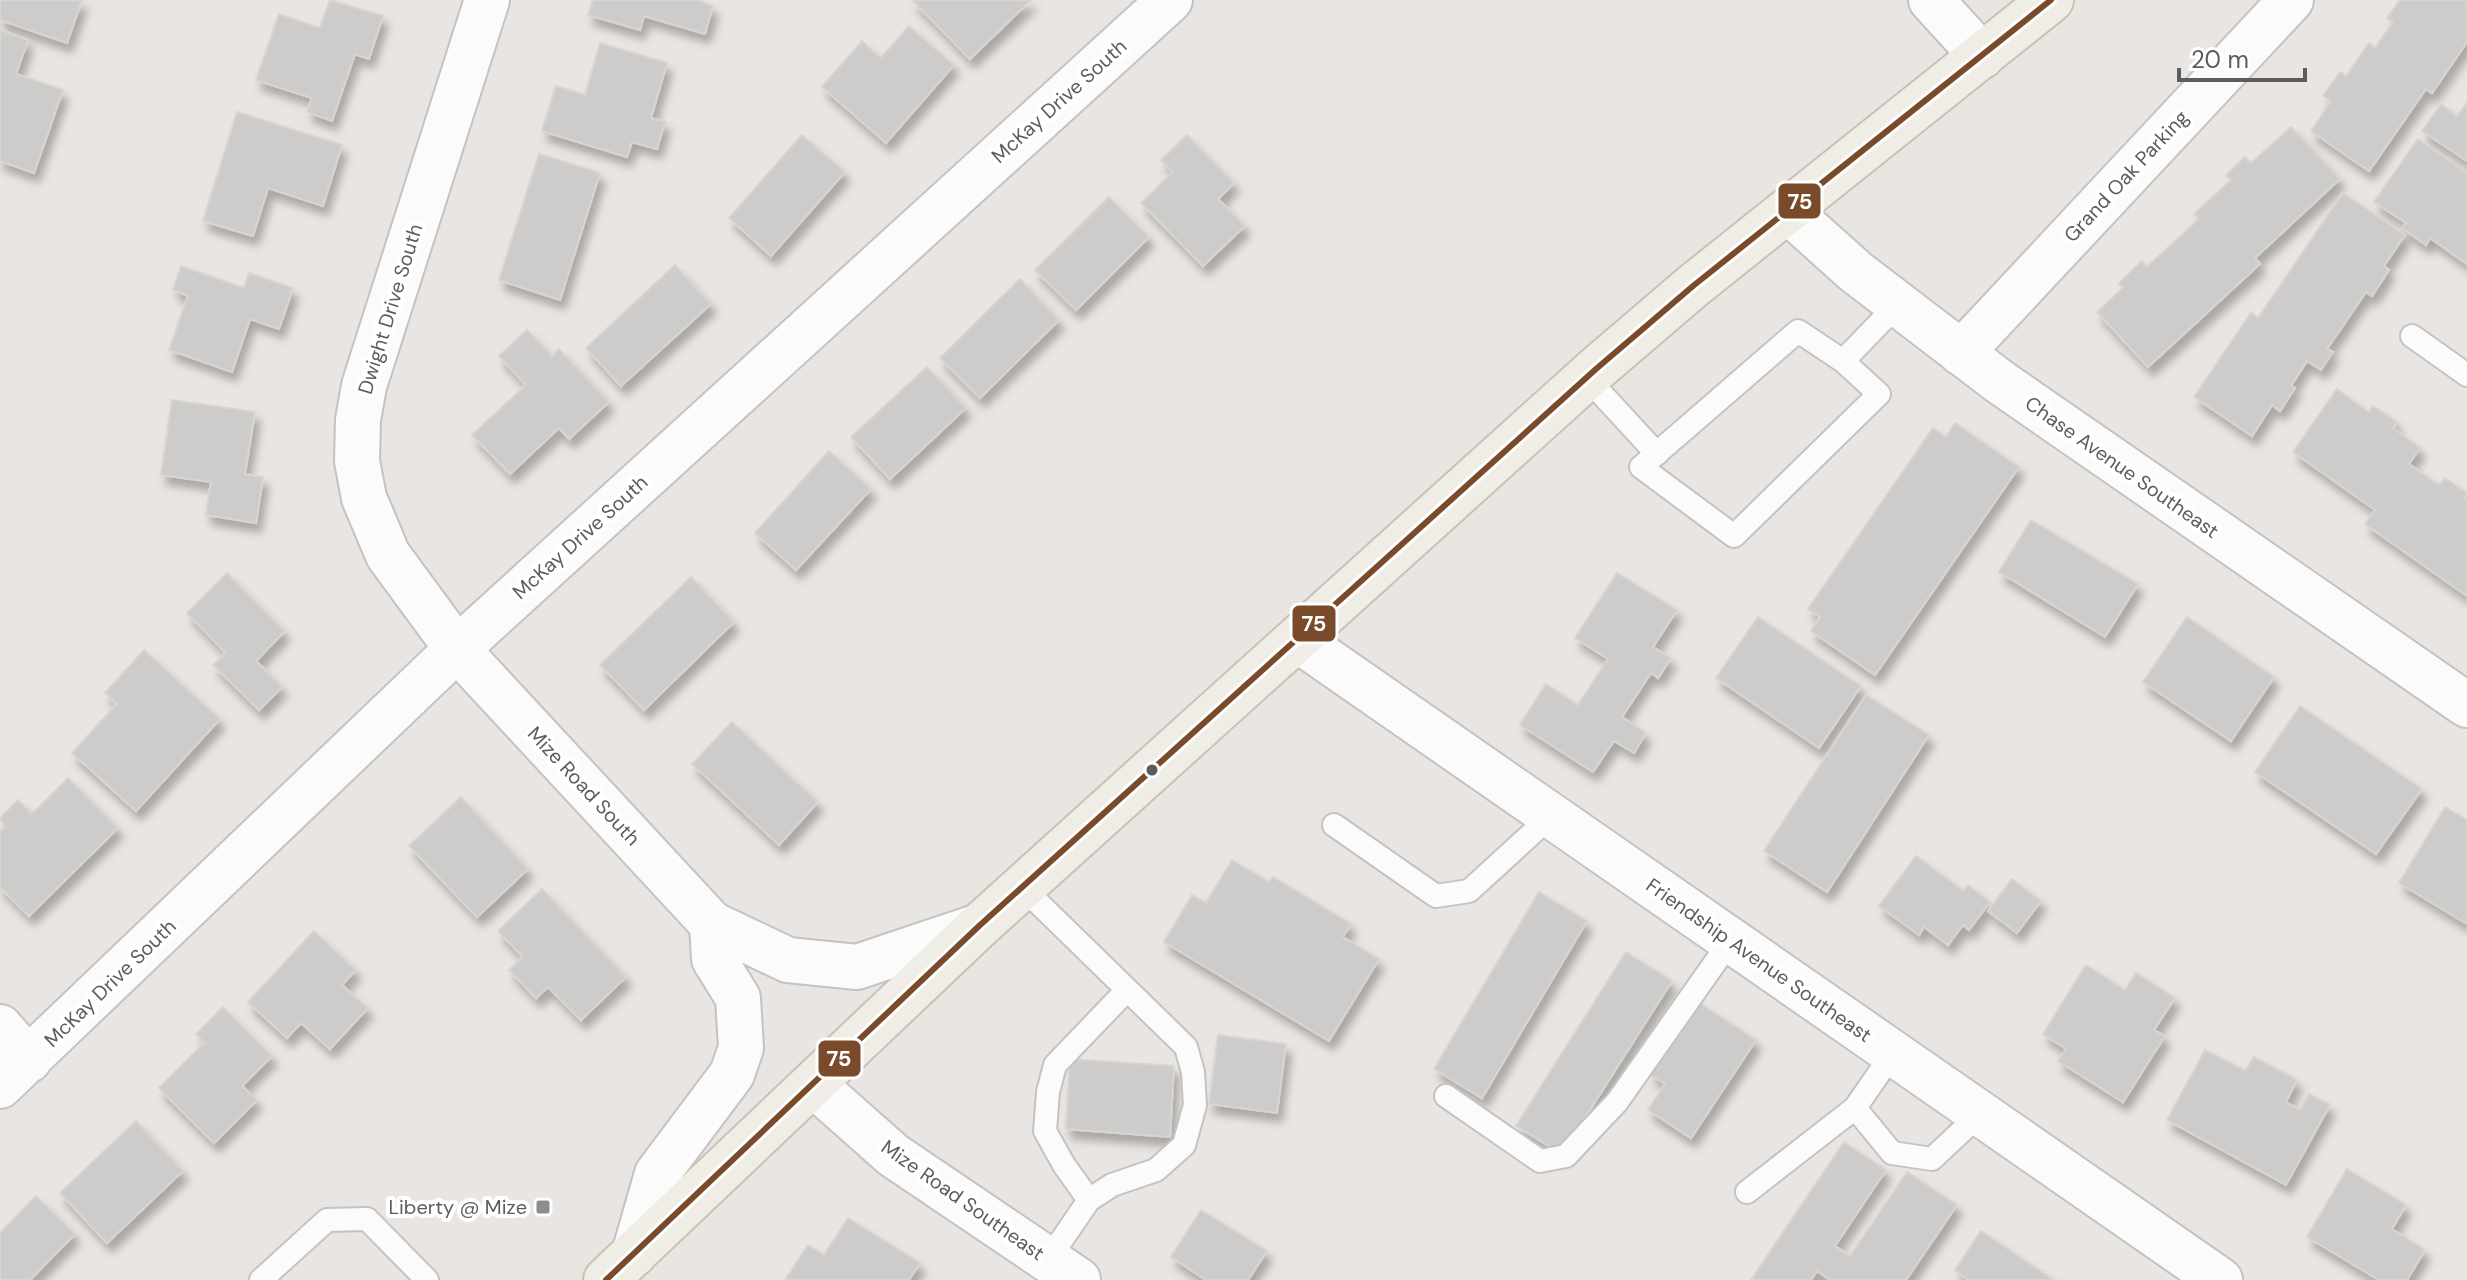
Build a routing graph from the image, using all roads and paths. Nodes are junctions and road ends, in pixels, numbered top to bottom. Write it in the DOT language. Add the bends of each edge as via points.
graph roads {
  1 [pos="487,0"];
  2 [pos="1170,0"];
  3 [pos="1931,0"];
  4 [pos="2051,0"];
  5 [pos="2291,0"];
  6 [pos="1982,56"];
  7 [pos="1789,212"];
  8 [pos="1898,304"];
  9 [pos="2412,336"];
  10 [pos="1961,353"];
  11 [pos="1843,361"];
  12 [pos="2467,375"];
  13 [pos="1587,378"];
  14 [pos="1657,454"];
  15 [pos="1298,640"];
  16 [pos="457,649"];
  17 [pos="2467,705"];
  18 [pos="1551,816"];
  19 [pos="1334,825"];
  20 [pos="1022,887"];
  21 [pos="712,924"];
  22 [pos="979,926"];
  23 [pos="1731,940"];
  24 [pos="1126,991"];
  25 [pos="0,1027"];
  26 [pos="1893,1053"];
  27 [pos="15,1073"];
  28 [pos="814,1085"];
  29 [pos="1446,1096"];
  30 [pos="1855,1108"];
  31 [pos="1981,1113"];
  32 [pos="1747,1192"];
  33 [pos="1089,1200"];
  34 [pos="620,1267"];
  35 [pos="1063,1270"];
  36 [pos="261,1280"];
  37 [pos="427,1280"];
  38 [pos="2220,1280"];
  1 -- 16 [label="street, Dwight Drive South" via="364,386 358,420 357,461 364,498 388,555"];
  2 -- 16 [label="street, McKay Drive South"];
  3 -- 6 [label="street"];
  4 -- 6 [label="main road"];
  5 -- 10 [label="street, Grand Oak Parking"];
  6 -- 7 [label="main road"];
  7 -- 8 [label="street, Chase Avenue Southeast"];
  7 -- 13 [label="main road"];
  8 -- 10 [label="street, Chase Avenue Southeast"];
  8 -- 11 [label="lane"];
  9 -- 12 [label="lane"];
  10 -- 17 [label="street, Chase Avenue Southeast"];
  11 -- 14 [label="lane" via="1798,331"];
  11 -- 14 [label="lane" via="1879,394 1734,536 1641,467"];
  13 -- 14 [label="lane"];
  13 -- 15 [label="main road"];
  15 -- 18 [label="street, Friendship Avenue Southeast"];
  15 -- 20 [label="main road"];
  16 -- 21 [label="street, Mize Road South"];
  16 -- 27 [label="street, McKay Drive South"];
  18 -- 19 [label="lane" via="1469,891 1436,896"];
  18 -- 23 [label="street, Friendship Avenue Southeast"];
  20 -- 22 [label="main road"];
  20 -- 24 [label="lane"];
  21 -- 22 [label="street, Mize Road South" via="788,960 857,967"];
  21 -- 34 [label="street" via="714,959 738,998 741,1048 732,1074 657,1174"];
  22 -- 28 [label="main road"];
  23 -- 26 [label="street, Friendship Avenue Southeast"];
  23 -- 29 [label="lane" via="1617,1102 1566,1156 1540,1161"];
  24 -- 33 [label="lane" via="1055,1065 1048,1092 1045,1131"];
  24 -- 33 [label="lane" via="1186,1047 1195,1105 1184,1145 1156,1170 1112,1185"];
  25 -- 27 [label="street"];
  26 -- 30 [label="lane"];
  26 -- 31 [label="street, Friendship Avenue Southeast"];
  28 -- 34 [label="main road"];
  28 -- 35 [label="street, Mize Road Southeast" via="893,1155"];
  30 -- 31 [label="lane" via="1892,1153 1932,1159"];
  30 -- 32 [label="lane"];
  31 -- 38 [label="street, Friendship Avenue Southeast"];
  33 -- 35 [label="lane"];
  36 -- 37 [label="lane" via="327,1220 367,1219"];
}
